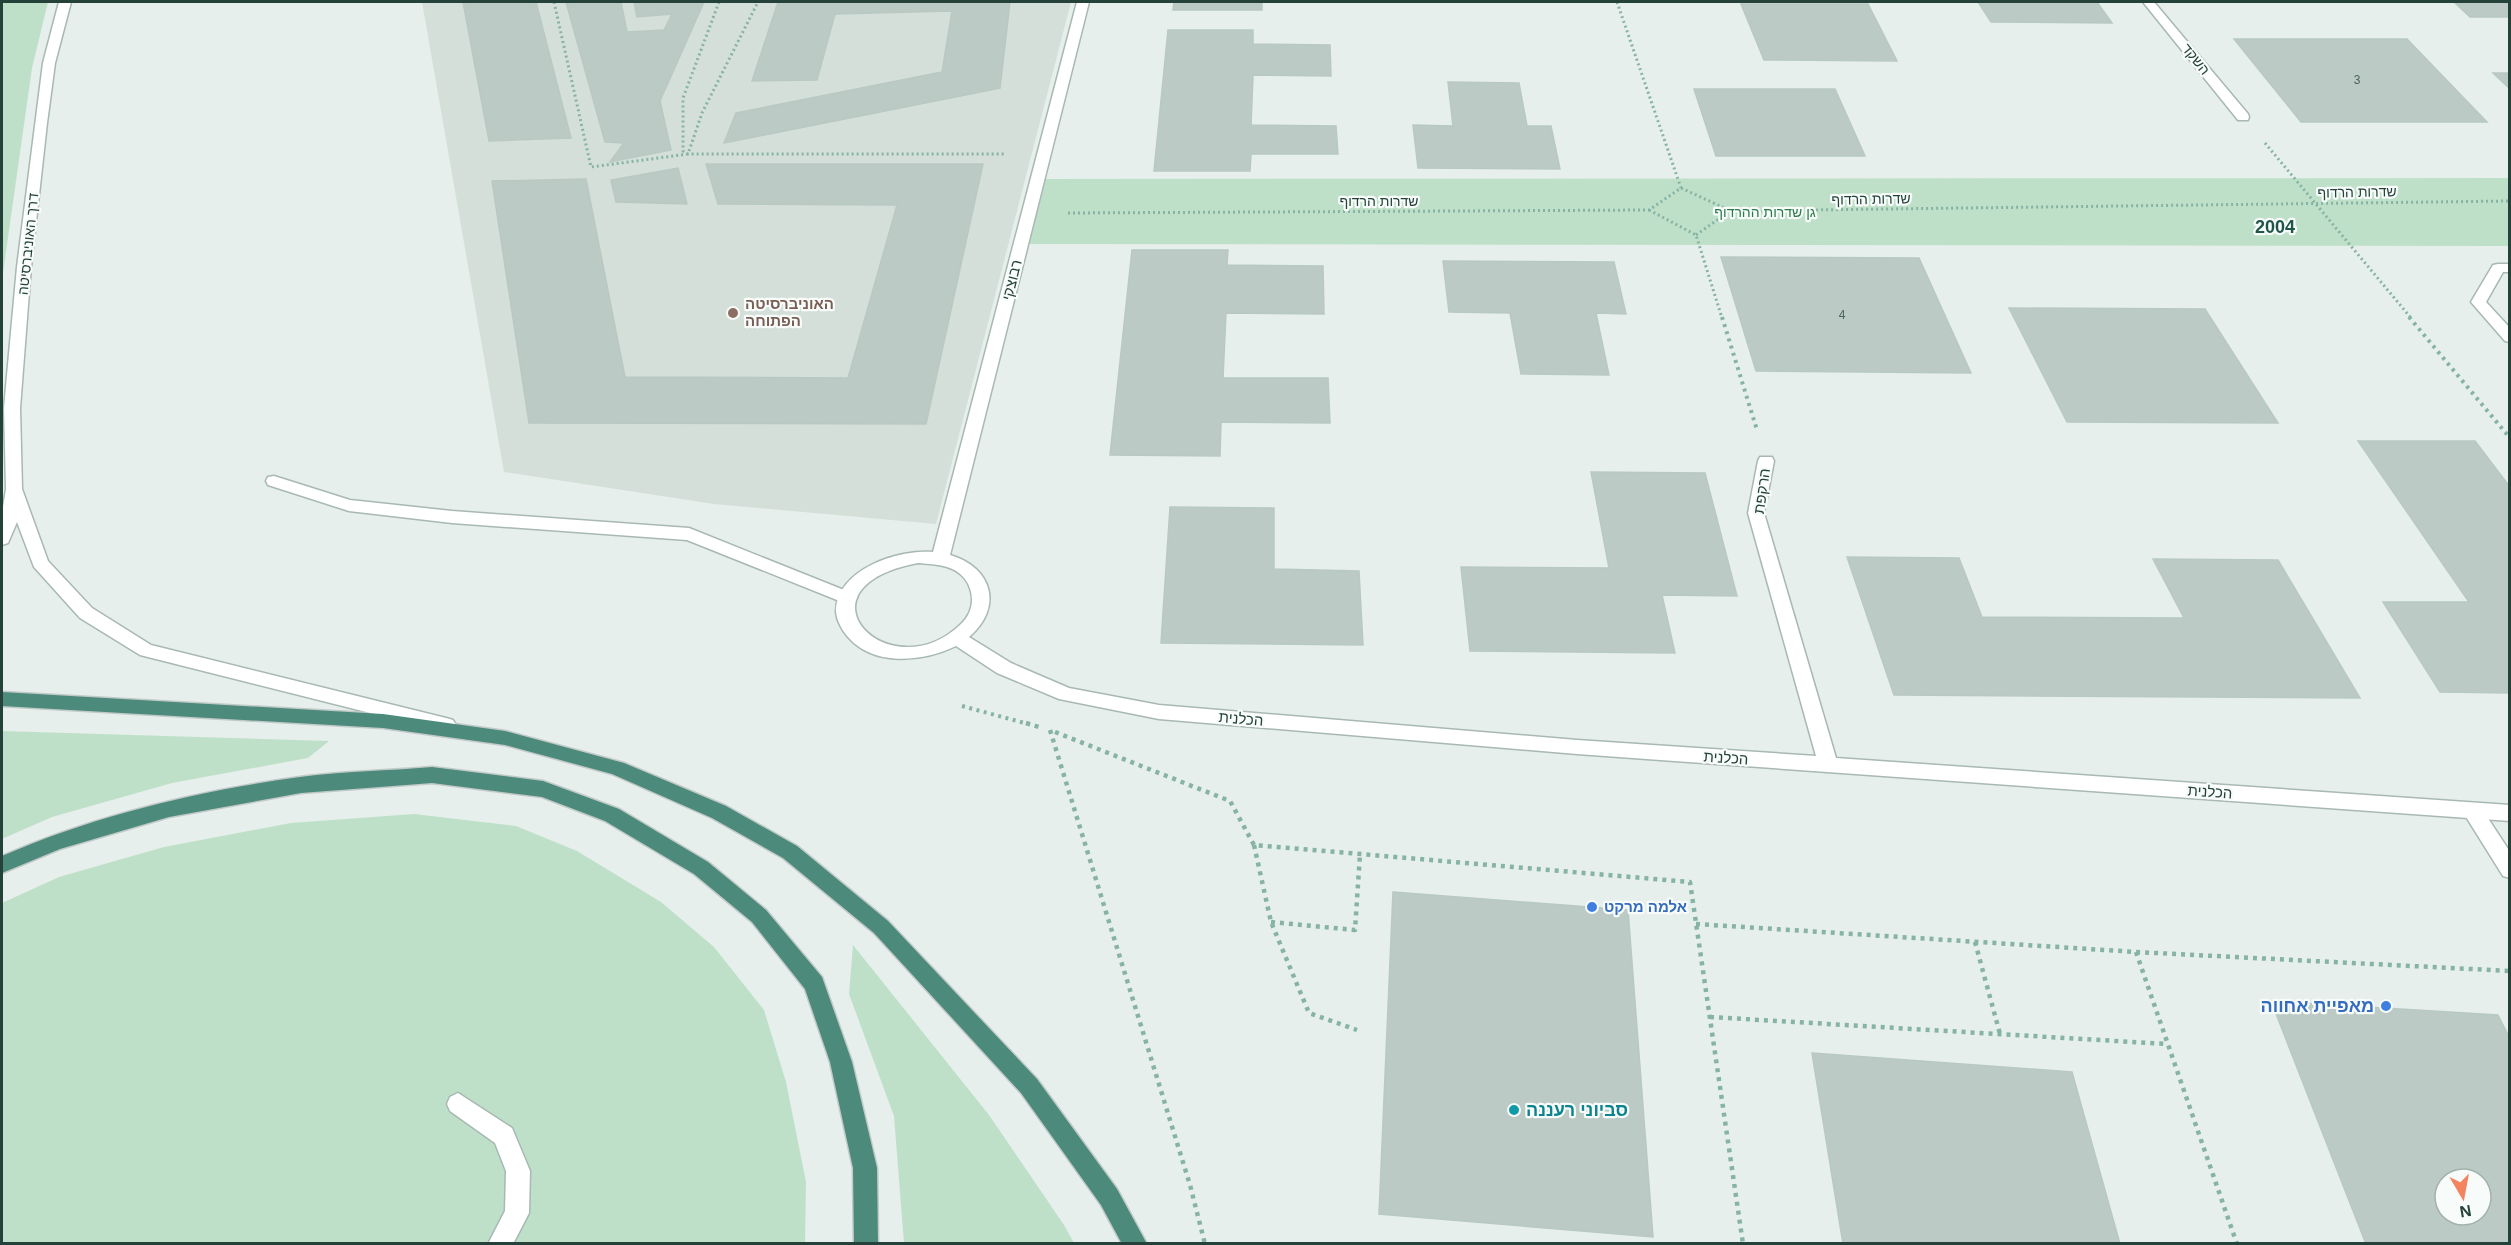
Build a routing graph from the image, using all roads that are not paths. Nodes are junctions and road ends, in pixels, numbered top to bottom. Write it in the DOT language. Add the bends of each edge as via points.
graph roads {
  1 [pos="65,2"];
  2 [pos="1083,2"];
  3 [pos="2148,2"];
  4 [pos="2244,117"];
  5 [pos="2510,268"];
  6 [pos="2510,338"];
  7 [pos="1766,461"];
  8 [pos="274,481"];
  9 [pos="14,489"];
  10 [pos="2,538"];
  11 [pos="940,559"];
  12 [pos="848,598"];
  13 [pos="957,638"];
  14 [pos="2,699"];
  15 [pos="504,738"];
  16 [pos="1828,765"];
  17 [pos="2474,812"];
  18 [pos="2510,813"];
  19 [pos="2,865"];
  20 [pos="2510,870"];
  21 [pos="458,1104"];
  22 [pos="500,1244"];
  23 [pos="866,1244"];
  24 [pos="1135,1244"];
  1 -- 9 [label="street, דרך האוניברסיטה" via="49,63 24,267 12,408"];
  2 -- 11 [label="street, רבוצקי"];
  3 -- 4 [label="street, השקד"];
  5 -- 6 [label="street" via="2498,268 2478,302"];
  7 -- 16 [label="street, הרקפת" via="1756,513"];
  8 -- 12 [label="street" via="349,505 452,517 688,534"];
  9 -- 10 [label="street"];
  9 -- 15 [label="street" via="40,563 86,613 146,650"];
  11 -- 12 [label="street" via="895,561 873,571"];
  11 -- 13 [label="street" via="966,568 979,582 983,603 974,623"];
  12 -- 13 [label="street" via="845,614 849,627 876,650 899,654 935,649"];
  13 -- 16 [label="street, הכלנית" via="1004,668 1066,694 1159,712"];
  14 -- 15 [label="highway" via="383,721"];
  15 -- 24 [label="highway" via="617,768 719,812 790,852 881,927 1029,1086 1109,1197"];
  16 -- 17 [label="street, הכלנית"];
  17 -- 18 [label="street, הכלנית"];
  17 -- 20 [label="street"];
  19 -- 23 [label="highway" via="55,842 169,809 301,785 432,775 543,789 612,815 701,867 759,916 814,984 841,1062 865,1168"];
  21 -- 22 [label="street" via="504,1137 518,1171 518,1213"];
}
